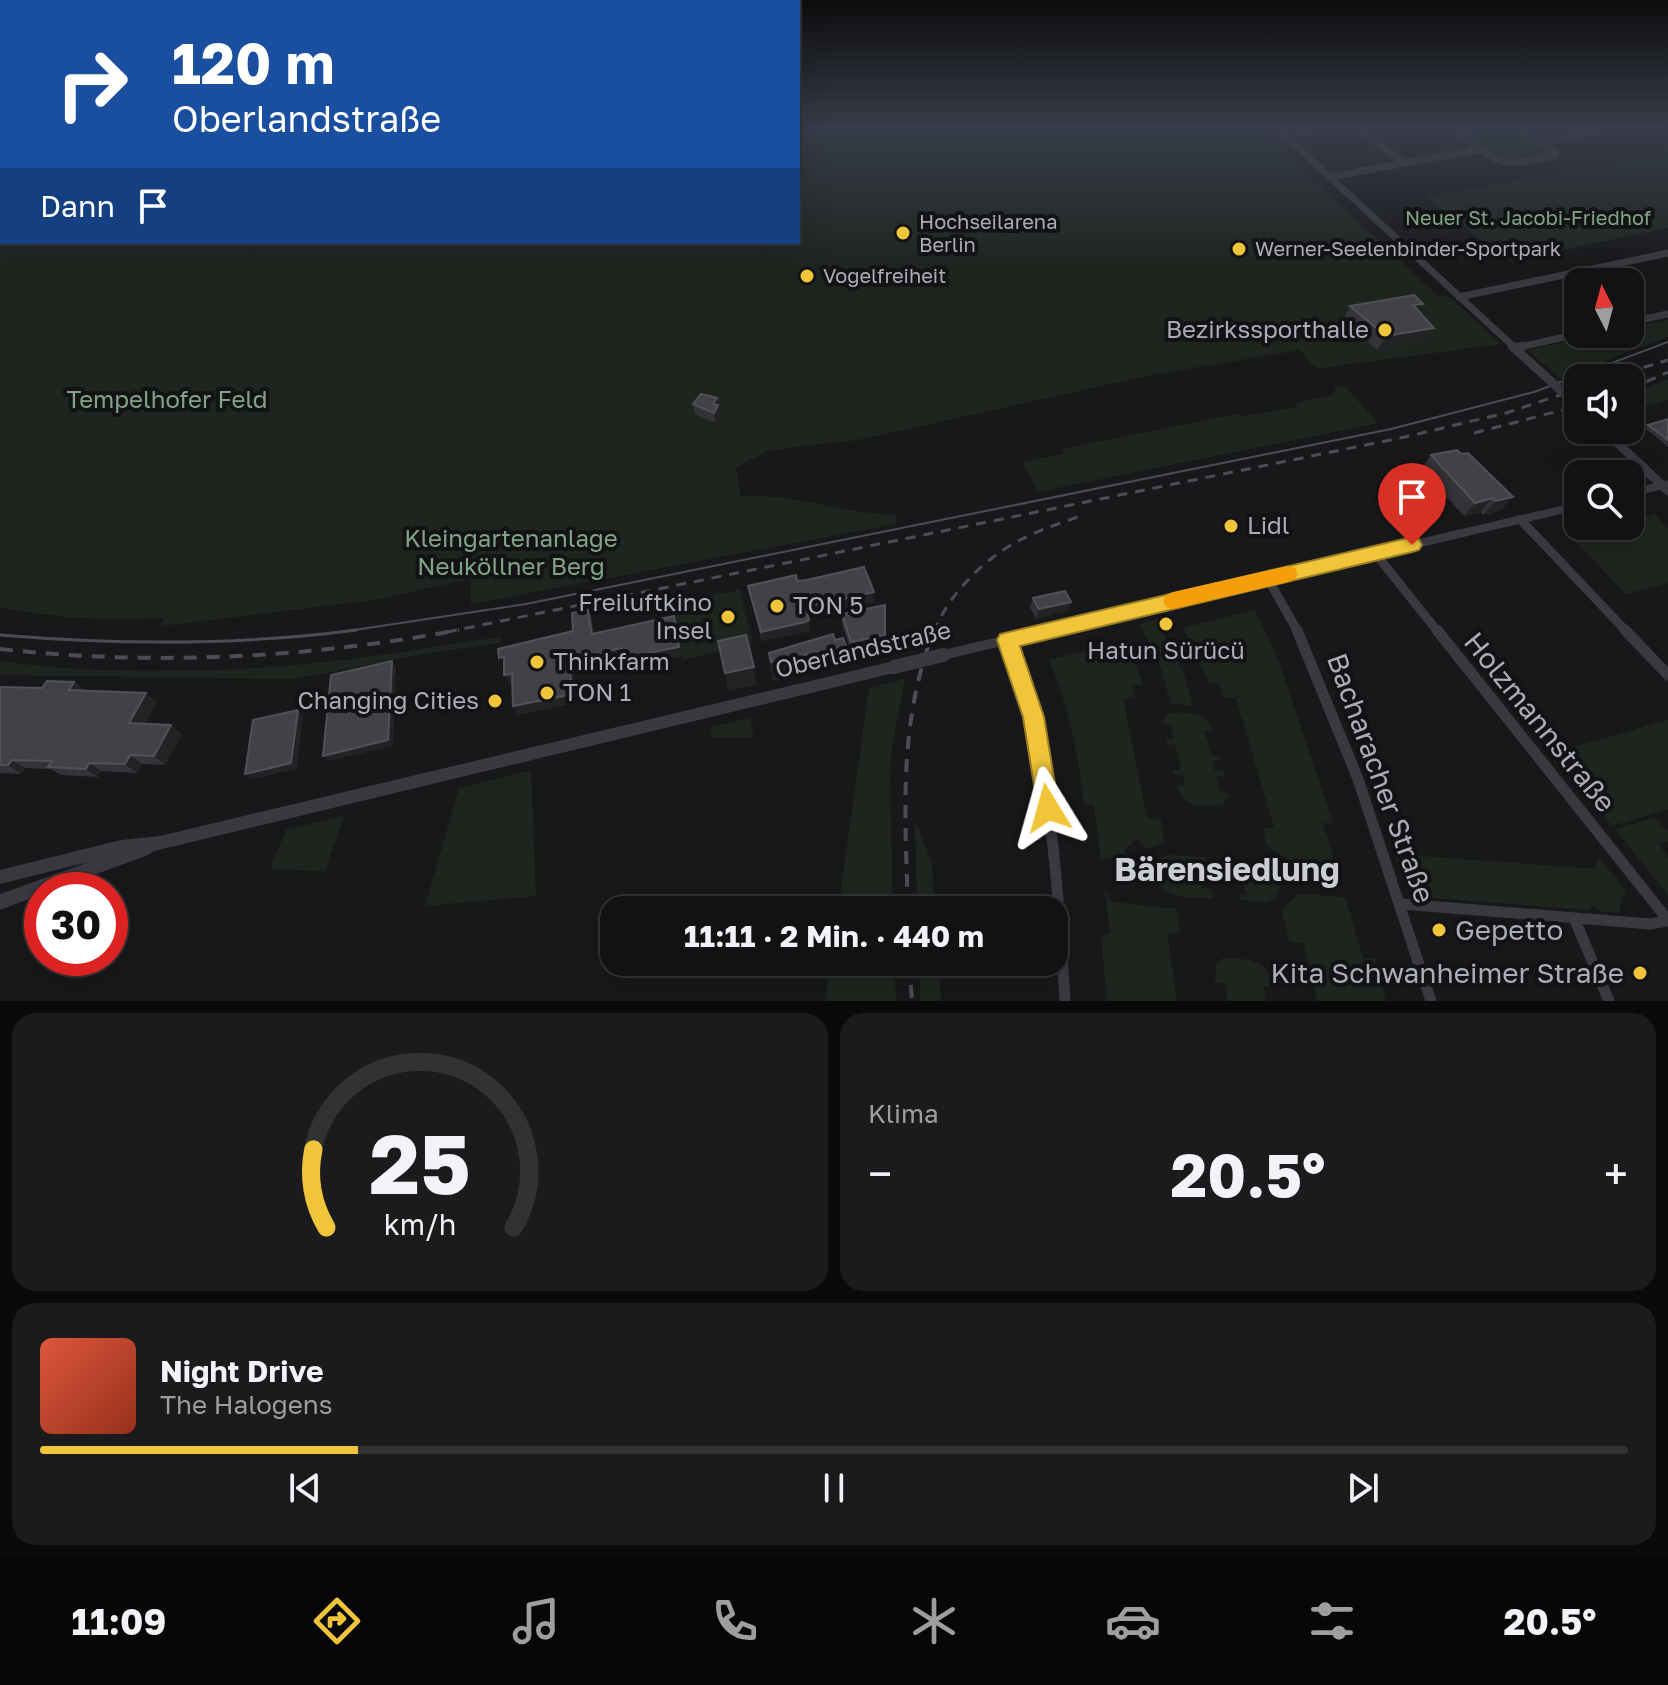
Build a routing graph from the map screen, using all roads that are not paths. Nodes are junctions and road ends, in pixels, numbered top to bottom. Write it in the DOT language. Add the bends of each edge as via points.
graph roads {
  1 [pos="1327,175"];
  2 [pos="1341,175"];
  3 [pos="1329,177"];
  4 [pos="1668,253"];
  5 [pos="1459,297"];
  6 [pos="1668,314"];
  7 [pos="1644,319"];
  8 [pos="1564,337"];
  9 [pos="1514,348"];
  10 [pos="1564,393"];
  11 [pos="1619,444"];
  12 [pos="1666,487"];
  13 [pos="1644,491"];
  14 [pos="1564,509"];
  15 [pos="1520,519"];
  16 [pos="1375,553"];
  17 [pos="1268,579"];
  18 [pos="1007,640"];
  19 [pos="1668,675"];
  20 [pos="160,843"];
  21 [pos="0,877"];
  22 [pos="0,902"];
  23 [pos="1402,904"];
  24 [pos="1574,918"];
  25 [pos="1668,921"];
  26 [pos="1065,1001"];
  27 [pos="1431,1001"];
  28 [pos="1609,1001"];
  1 -- 3 [label="street"];
  2 -- 3 [label="street"];
  3 -- 5 [label="street"];
  4 -- 5 [label="street"];
  5 -- 9 [label="street"];
  6 -- 7 [label="street"];
  8 -- 9 [label="street"];
  9 -- 10 [label="street, bridge"];
  11 -- 12 [label="street"];
  12 -- 13 [label="street"];
  14 -- 15 [label="street, Oberlandstraße"];
  15 -- 16 [label="street, Oberlandstraße"];
  15 -- 19 [label="street"];
  16 -- 17 [label="street, Oberlandstraße"];
  16 -- 25 [label="street, Holzmannstraße"];
  17 -- 18 [label="street, Oberlandstraße"];
  17 -- 23 [label="street, Bacharacher Straße" via="1296,622 1317,669"];
  18 -- 20 [label="street, Oberlandstraße, bridge"];
  18 -- 26 [label="street" via="1037,737 1056,864"];
  20 -- 21 [label="street, Oberlandstraße" via="121,847"];
  20 -- 22 [label="street, Oberlandstraße"];
  23 -- 24 [label="street"];
  23 -- 27 [label="street, Bacharacher Straße"];
  24 -- 25 [label="street"];
  24 -- 28 [label="street"];
}
